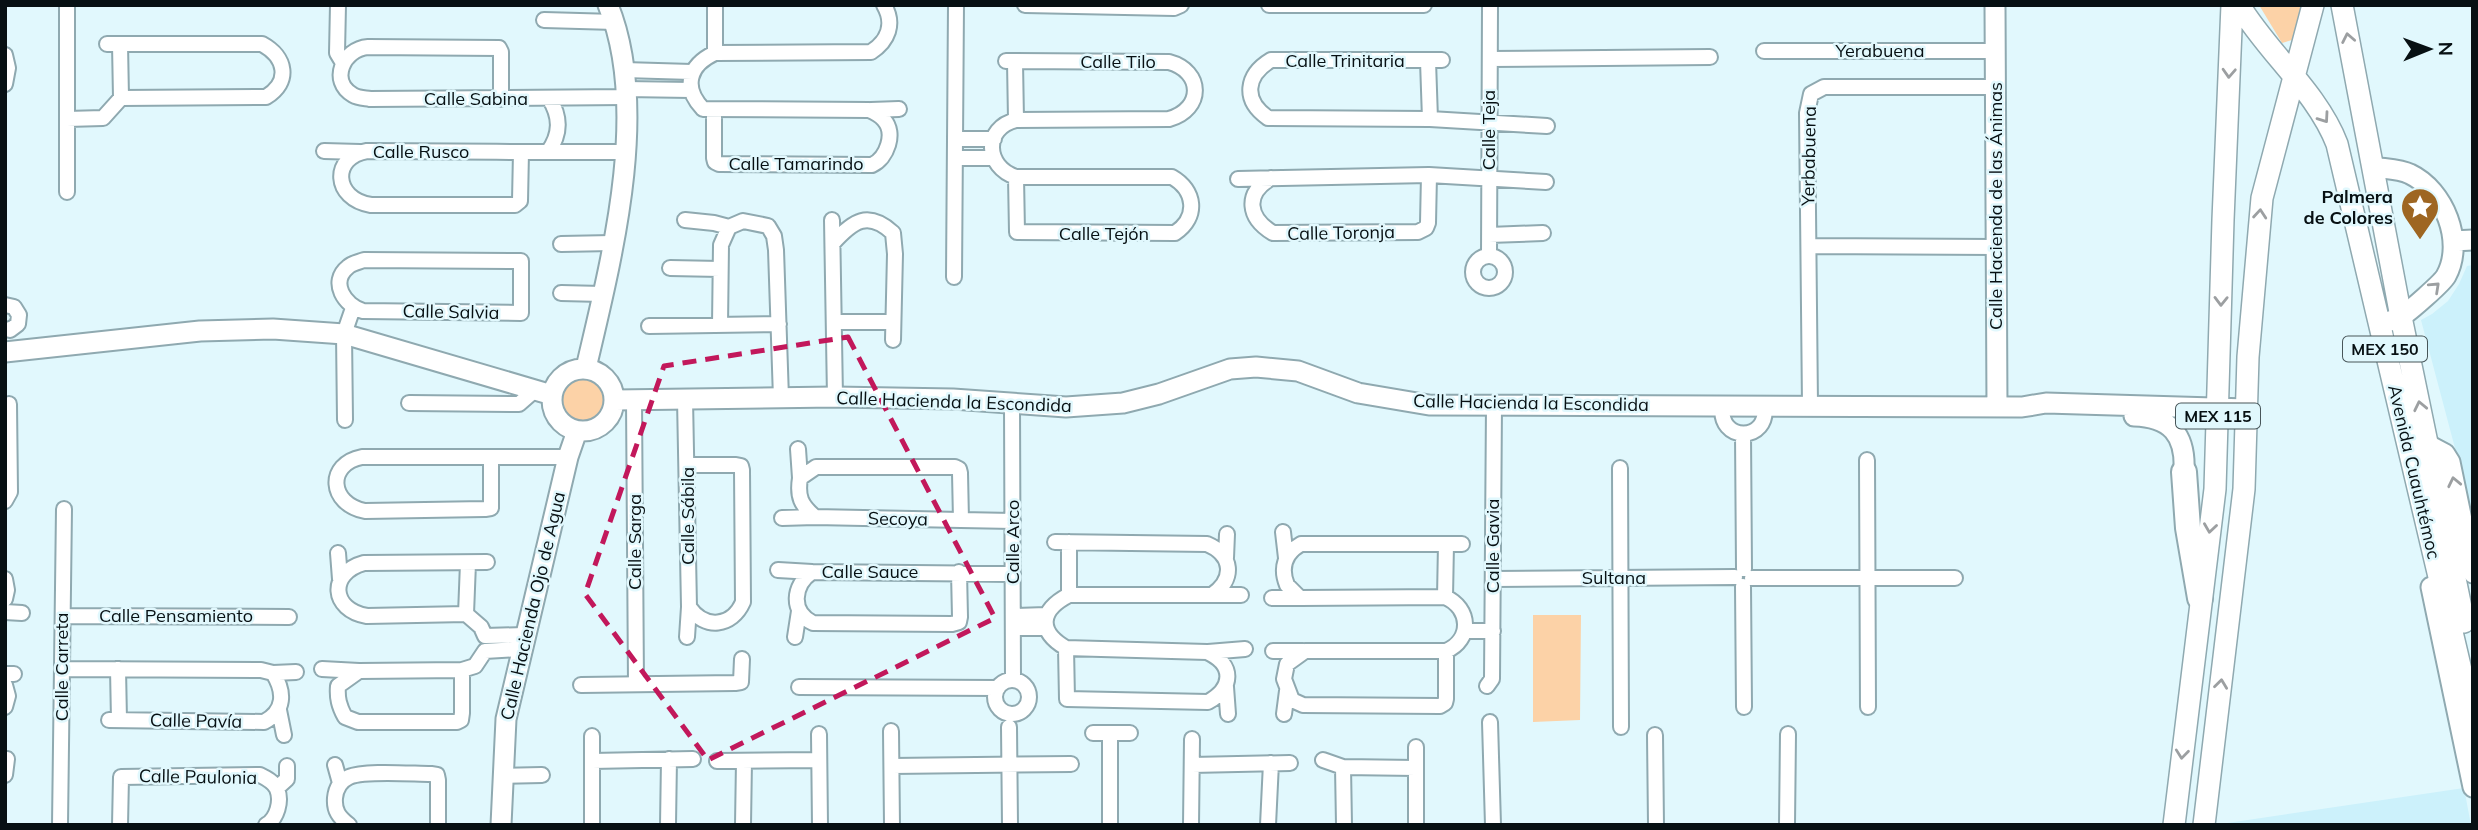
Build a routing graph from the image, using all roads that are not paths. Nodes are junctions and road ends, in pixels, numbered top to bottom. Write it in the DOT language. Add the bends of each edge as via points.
graph roads {
  1 [pos="68,5"];
  2 [pos="338,5"];
  3 [pos="715,5"];
  4 [pos="884,5"];
  5 [pos="956,5"];
  6 [pos="1025,5"];
  7 [pos="1181,5"];
  8 [pos="1269,5"];
  9 [pos="1424,5"];
  10 [pos="1490,5"];
  11 [pos="1996,5"];
  12 [pos="2232,5"];
  13 [pos="2239,5"];
  14 [pos="2313,5"];
  15 [pos="2342,5"];
  16 [pos="611,14"];
  17 [pos="544,20"];
  18 [pos="1764,51"];
  19 [pos="1996,51"];
  20 [pos="715,53"];
  21 [pos="1710,57"];
  22 [pos="1490,59"];
  23 [pos="7,62"];
  24 [pos="342,68"];
  25 [pos="2294,78"];
  26 [pos="691,81"];
  27 [pos="5,84"];
  28 [pos="625,85"];
  29 [pos="1996,87"];
  30 [pos="121,98"];
  31 [pos="549,98"];
  32 [pos="500,99"];
  33 [pos="900,109"];
  34 [pos="714,110"];
  35 [pos="869,110"];
  36 [pos="67,119"];
  37 [pos="1430,119"];
  38 [pos="1016,120"];
  39 [pos="1489,124"];
  40 [pos="1547,126"];
  41 [pos="955,149"];
  42 [pos="993,149"];
  43 [pos="324,151"];
  44 [pos="361,152"];
  45 [pos="521,152"];
  46 [pos="548,152"];
  47 [pos="626,152"];
  48 [pos="2373,167"];
  49 [pos="1429,175"];
  50 [pos="1016,177"];
  51 [pos="1271,178"];
  52 [pos="1238,179"];
  53 [pos="1489,180"];
  54 [pos="1546,182"];
  55 [pos="67,192"];
  56 [pos="685,220"];
  57 [pos="832,220"];
  58 [pos="729,227"];
  59 [pos="1543,233"];
  60 [pos="1489,235"];
  61 [pos="2463,241"];
  62 [pos="612,243"];
  63 [pos="833,243"];
  64 [pos="561,244"];
  65 [pos="1809,246"];
  66 [pos="1996,247"];
  67 [pos="1489,256"];
  68 [pos="670,268"];
  69 [pos="720,270"];
  70 [pos="954,277"];
  71 [pos="561,293"];
  72 [pos="602,295"];
  73 [pos="5,305"];
  74 [pos="353,308"];
  75 [pos="2402,317"];
  76 [pos="835,322"];
  77 [pos="893,323"];
  78 [pos="779,324"];
  79 [pos="720,325"];
  80 [pos="2380,325"];
  81 [pos="649,326"];
  82 [pos="8,329"];
  83 [pos="344,334"];
  84 [pos="893,340"];
  85 [pos="7,352"];
  86 [pos="586,368"];
  87 [pos="543,392"];
  88 [pos="835,397"];
  89 [pos="781,398"];
  90 [pos="685,399"];
  91 [pos="625,400"];
  92 [pos="409,403"];
  93 [pos="9,404"];
  94 [pos="1012,405"];
  95 [pos="1494,405"];
  96 [pos="1723,405"];
  97 [pos="1764,405"];
  98 [pos="1810,405"];
  99 [pos="1997,406"];
  100 [pos="2218,406"];
  101 [pos="2022,407"];
  102 [pos="2247,409"];
  103 [pos="7,419"];
  104 [pos="345,420"];
  105 [pos="577,431"];
  106 [pos="1743,434"];
  107 [pos="798,449"];
  108 [pos="2420,450"];
  109 [pos="491,457"];
  110 [pos="568,457"];
  111 [pos="1867,460"];
  112 [pos="688,465"];
  113 [pos="1620,468"];
  114 [pos="2184,472"];
  115 [pos="799,485"];
  116 [pos="5,501"];
  117 [pos="64,509"];
  118 [pos="815,517"];
  119 [pos="782,518"];
  120 [pos="961,520"];
  121 [pos="1013,522"];
  122 [pos="1283,531"];
  123 [pos="1227,534"];
  124 [pos="1446,544"];
  125 [pos="1462,544"];
  126 [pos="338,554"];
  127 [pos="1286,558"];
  128 [pos="487,562"];
  129 [pos="468,563"];
  130 [pos="1227,564"];
  131 [pos="778,570"];
  132 [pos="813,572"];
  133 [pos="960,572"];
  134 [pos="2473,573"];
  135 [pos="1013,574"];
  136 [pos="1743,577"];
  137 [pos="1867,578"];
  138 [pos="1955,578"];
  139 [pos="5,579"];
  140 [pos="1493,579"];
  141 [pos="1620,579"];
  142 [pos="339,585"];
  143 [pos="1069,595"];
  144 [pos="1212,595"];
  145 [pos="1241,595"];
  146 [pos="1446,597"];
  147 [pos="1272,598"];
  148 [pos="1300,598"];
  149 [pos="2200,598"];
  150 [pos="5,599"];
  151 [pos="689,607"];
  152 [pos="799,611"];
  153 [pos="5,612"];
  154 [pos="22,612"];
  155 [pos="466,614"];
  156 [pos="63,616"];
  157 [pos="289,617"];
  158 [pos="1014,622"];
  159 [pos="1046,622"];
  160 [pos="1465,625"];
  161 [pos="1493,625"];
  162 [pos="687,636"];
  163 [pos="794,637"];
  164 [pos="523,642"];
  165 [pos="1066,648"];
  166 [pos="1245,649"];
  167 [pos="1446,650"];
  168 [pos="1273,651"];
  169 [pos="1305,651"];
  170 [pos="1207,652"];
  171 [pos="742,659"];
  172 [pos="2473,665"];
  173 [pos="63,669"];
  174 [pos="118,669"];
  175 [pos="322,669"];
  176 [pos="462,670"];
  177 [pos="359,671"];
  178 [pos="296,672"];
  179 [pos="273,673"];
  180 [pos="8,678"];
  181 [pos="1013,680"];
  182 [pos="636,684"];
  183 [pos="581,685"];
  184 [pos="1487,686"];
  185 [pos="799,687"];
  186 [pos="1226,687"];
  187 [pos="998,688"];
  188 [pos="1287,691"];
  189 [pos="5,706"];
  190 [pos="1744,707"];
  191 [pos="1868,707"];
  192 [pos="279,710"];
  193 [pos="1228,713"];
  194 [pos="1284,714"];
  195 [pos="2473,721"];
  196 [pos="1490,722"];
  197 [pos="1009,727"];
  198 [pos="1621,727"];
  199 [pos="891,732"];
  200 [pos="1093,733"];
  201 [pos="1110,733"];
  202 [pos="1130,733"];
  203 [pos="819,734"];
  204 [pos="1787,734"];
  205 [pos="284,735"];
  206 [pos="1656,735"];
  207 [pos="592,736"];
  208 [pos="1192,739"];
  209 [pos="1416,747"];
  210 [pos="7,759"];
  211 [pos="668,759"];
  212 [pos="693,759"];
  213 [pos="819,760"];
  214 [pos="1323,760"];
  215 [pos="592,761"];
  216 [pos="718,761"];
  217 [pos="744,761"];
  218 [pos="1271,763"];
  219 [pos="1290,763"];
  220 [pos="1071,764"];
  221 [pos="335,765"];
  222 [pos="1009,765"];
  223 [pos="1192,765"];
  224 [pos="288,766"];
  225 [pos="892,766"];
  226 [pos="1343,767"];
  227 [pos="1416,768"];
  228 [pos="5,775"];
  229 [pos="542,775"];
  230 [pos="503,776"];
  231 [pos="340,783"];
  232 [pos="2473,787"];
  233 [pos="277,788"];
  234 [pos="60,825"];
  235 [pos="120,825"];
  236 [pos="266,825"];
  237 [pos="349,825"];
  238 [pos="438,825"];
  239 [pos="501,825"];
  240 [pos="592,825"];
  241 [pos="668,825"];
  242 [pos="743,825"];
  243 [pos="820,825"];
  244 [pos="892,825"];
  245 [pos="1010,825"];
  246 [pos="1110,825"];
  247 [pos="1191,825"];
  248 [pos="1268,825"];
  249 [pos="1344,825"];
  250 [pos="1416,825"];
  251 [pos="1493,825"];
  252 [pos="1656,825"];
  253 [pos="1787,825"];
  254 [pos="2174,825"];
  255 [pos="2204,825"];
  1 -- 36 [label="street"];
  2 -- 24 [label="street" via="337,53"];
  3 -- 20 [label="street"];
  4 -- 20 [label="street" via="890,21 888,34 871,52"];
  5 -- 41 [label="street"];
  6 -- 7 [label="street"];
  8 -- 9 [label="street"];
  10 -- 22 [label="street, Calle Teja"];
  11 -- 19 [label="street, Calle Hacienda de las Ánimas"];
  12 -- 100 [label="main road, MEX 115, one-way"];
  13 -- 25 [label="main road, Avenida Cuauhtémoc / MEX 150" via="2260,39"];
  14 -- 25 [label="main road, MEX 115"];
  48 -- 15 [label="main road, Avenida Cuauhtémoc / MEX 150, one-way"];
  16 -- 17 [label="street"];
  16 -- 28 [label="street"];
  18 -- 19 [label="street, Yerabuena"];
  19 -- 29 [label="street, Calle Hacienda de las Ánimas"];
  20 -- 26 [label="street" via="701,60"];
  21 -- 22 [label="street"];
  22 -- 39 [label="street, Calle Teja"];
  23 -- 27 [label="street"];
  24 -- 32 [label="street, Calle Sabina" via="346,89 370,99"];
  24 -- 32 [label="street" via="347,56 360,47 499,48"];
  25 -- 80 [label="main road, Avenida Cuauhtémoc / MEX 150, one-way" via="2330,125 2337,144"];
  102 -- 25 [label="main road, MEX 115, one-way" via="2262,198"];
  26 -- 28 [label="street"];
  26 -- 34 [label="street" via="695,101 703,109"];
  28 -- 31 [label="street, Calle Sabina"];
  28 -- 47 [label="street"];
  29 -- 65 [label="street, Yerbabuena" via="1824,88 1811,94 1807,113"];
  29 -- 66 [label="street, Calle Hacienda de las Ánimas"];
  30 -- 30 [label="street" via="266,97 279,88 281,61 262,44 114,44"];
  30 -- 36 [label="street" via="103,118"];
  31 -- 32 [label="street, Calle Sabina"];
  31 -- 46 [label="street" via="558,119 555,143"];
  33 -- 35 [label="street"];
  34 -- 35 [label="street"];
  34 -- 35 [label="street, Calle Tamarindo" via="715,162 872,165 881,161 889,133 883,119"];
  36 -- 55 [label="street"];
  37 -- 37 [label="street, Calle Trinitaria" via="1268,118 1252,102 1250,87 1254,74 1271,60 1435,60"];
  37 -- 39 [label="street, Calle Trinitaria"];
  38 -- 38 [label="street, Calle Tilo" via="1169,119 1185,112 1195,93 1190,74 1169,62 1010,61"];
  38 -- 42 [label="street" via="999,128"];
  39 -- 40 [label="street, Calle Trinitaria"];
  39 -- 53 [label="street, Calle Teja"];
  41 -- 42 [label="street"];
  41 -- 70 [label="street"];
  42 -- 50 [label="street" via="1005,174"];
  43 -- 44 [label="street"];
  44 -- 45 [label="street, Calle Rusco"];
  44 -- 45 [label="street, Calle Rusco" via="343,167 341,183 346,195 370,205 519,204"];
  45 -- 46 [label="street, Calle Rusco"];
  46 -- 47 [label="street, Calle Rusco"];
  47 -- 62 [label="street"];
  48 -- 61 [label="street" via="2409,173 2426,185"];
  48 -- 75 [label="main road, Avenida Cuauhtémoc / MEX 150"];
  49 -- 51 [label="street"];
  49 -- 51 [label="street, Calle Toronja" via="1429,223 1418,232 1273,233 1254,215 1252,201 1255,191"];
  49 -- 53 [label="street"];
  50 -- 50 [label="street, Calle Tejón" via="1172,177 1186,187 1192,204 1188,220 1172,234 1017,232"];
  51 -- 52 [label="street"];
  53 -- 54 [label="street"];
  53 -- 60 [label="street, Calle Teja"];
  56 -- 58 [label="street"];
  57 -- 63 [label="street"];
  58 -- 69 [label="street" via="721,245"];
  58 -- 78 [label="street" via="756,222 768,226 774,236"];
  59 -- 60 [label="street"];
  60 -- 67 [label="street, Calle Teja"];
  75 -- 61 [label="street, one-way" via="2446,277"];
  62 -- 64 [label="street"];
  62 -- 72 [label="street"];
  63 -- 76 [label="street"];
  63 -- 77 [label="street" via="852,224 867,220 881,222 893,233"];
  65 -- 66 [label="street"];
  65 -- 98 [label="street, Yerbabuena"];
  66 -- 99 [label="street, Calle Hacienda de las Ánimas"];
  68 -- 69 [label="street"];
  69 -- 79 [label="street"];
  71 -- 72 [label="street"];
  72 -- 86 [label="street"];
  73 -- 82 [label="street" via="19,314 18,324"];
  74 -- 74 [label="street, Calle Salvia" via="521,313 521,261 364,260 342,274 340,289"];
  74 -- 83 [label="street"];
  75 -- 80 [label="street"];
  108 -- 75 [label="main road, Avenida Cuauhtémoc / MEX 150, one-way"];
  76 -- 77 [label="street"];
  76 -- 88 [label="street"];
  77 -- 84 [label="street"];
  78 -- 79 [label="street"];
  78 -- 89 [label="street"];
  79 -- 81 [label="street"];
  80 -- 108 [label="main road, Avenida Cuauhtémoc / MEX 150"];
  82 -- 85 [label="street"];
  83 -- 85 [label="street" via="273,329 200,331"];
  83 -- 87 [label="street"];
  83 -- 104 [label="street"];
  86 -- 87 [label="street" via="564,375"];
  86 -- 91 [label="street" via="603,375"];
  87 -- 92 [label="street" via="519,404"];
  87 -- 105 [label="street" via="557,418"];
  88 -- 89 [label="street, Calle Hacienda la Escondida"];
  88 -- 94 [label="street, Calle Hacienda la Escondida"];
  89 -- 90 [label="street, Calle Hacienda la Escondida"];
  90 -- 91 [label="street, Calle Hacienda la Escondida"];
  90 -- 112 [label="street, Calle Sábila"];
  91 -- 105 [label="street" via="599,428"];
  91 -- 182 [label="street, Calle Sarga"];
  93 -- 103 [label="street"];
  94 -- 95 [label="street, Calle Hacienda la Escondida" via="1123,403 1230,369 1256,367 1298,371 1395,401"];
  94 -- 121 [label="street, Calle Arco"];
  95 -- 96 [label="street, Calle Hacienda la Escondida"];
  95 -- 140 [label="street, Calle Gavia"];
  96 -- 97 [label="street, Calle Hacienda la Escondida"];
  96 -- 106 [label="street" via="1724,422"];
  97 -- 98 [label="street, Calle Hacienda la Escondida"];
  97 -- 106 [label="street" via="1761,425"];
  98 -- 99 [label="street, Calle Hacienda la Escondida"];
  99 -- 101 [label="street, Calle Hacienda la Escondida"];
  100 -- 101 [label="street, Calle Hacienda la Escondida" via="2046,403"];
  100 -- 102 [label="street, Calle Hacienda la Escondida"];
  100 -- 149 [label="main road, MEX 115, one-way" via="2215,489"];
  101 -- 114 [label="street" via="2045,414 2152,417 2165,422 2183,445"];
  255 -- 102 [label="main road, MEX 115, one-way" via="2243,502"];
  103 -- 116 [label="street" via="10,492"];
  105 -- 110 [label="street, Calle Hacienda Ojo de Agua"];
  106 -- 136 [label="street"];
  107 -- 115 [label="street"];
  134 -- 108 [label="street, Avenida Cuauhtémoc, one-way" via="2450,462 2445,454"];
  108 -- 172 [label="main road, Avenida Cuauhtémoc / MEX 150"];
  108 -- 195 [label="main road, Avenida Cuauhtémoc / MEX 150"];
  108 -- 232 [label="street" via="2409,489"];
  109 -- 109 [label="street" via="491,508 365,511 352,509 337,489 342,467 356,458"];
  109 -- 110 [label="street"];
  110 -- 164 [label="street, Calle Hacienda Ojo de Agua"];
  111 -- 137 [label="street"];
  112 -- 151 [label="street, Calle Sábila"];
  112 -- 151 [label="street" via="741,466 743,602 738,622 709,623"];
  113 -- 141 [label="street"];
  114 -- 149 [label="highway"];
  115 -- 118 [label="street" via="801,503"];
  115 -- 120 [label="street" via="816,467 959,469"];
  117 -- 156 [label="street, Calle Carreta"];
  118 -- 119 [label="street, Secoya"];
  118 -- 120 [label="street, Secoya"];
  120 -- 121 [label="street, Secoya"];
  121 -- 135 [label="street, Calle Arco"];
  122 -- 127 [label="street"];
  123 -- 130 [label="street"];
  124 -- 125 [label="street"];
  124 -- 127 [label="street" via="1301,544"];
  124 -- 146 [label="street"];
  126 -- 142 [label="street"];
  127 -- 148 [label="street" via="1284,579"];
  128 -- 129 [label="street"];
  129 -- 142 [label="street" via="364,563 351,566"];
  129 -- 155 [label="street"];
  130 -- 143 [label="street" via="1217,548 1207,544 1062,542"];
  130 -- 144 [label="street" via="1228,577"];
  131 -- 132 [label="street"];
  132 -- 133 [label="street, Calle Sauce"];
  132 -- 152 [label="street, Calle Sauce" via="799,586"];
  133 -- 135 [label="street, Calle Sauce"];
  133 -- 152 [label="street" via="959,622 813,623"];
  135 -- 158 [label="street, Calle Arco"];
  136 -- 137 [label="street, Sultana"];
  136 -- 141 [label="street, Sultana"];
  136 -- 190 [label="street"];
  137 -- 138 [label="street, Sultana"];
  137 -- 191 [label="street"];
  139 -- 150 [label="street"];
  140 -- 141 [label="street, Sultana"];
  140 -- 161 [label="street, Calle Gavia"];
  141 -- 198 [label="street"];
  142 -- 155 [label="street" via="344,606 354,614"];
  143 -- 144 [label="street"];
  143 -- 159 [label="street" via="1056,602"];
  144 -- 145 [label="street"];
  146 -- 148 [label="street"];
  146 -- 160 [label="street" via="1458,605"];
  147 -- 148 [label="street"];
  149 -- 254 [label="main road, MEX 115, one-way"];
  151 -- 162 [label="street, Calle Sábila"];
  152 -- 163 [label="street, Calle Sauce"];
  153 -- 154 [label="street"];
  155 -- 164 [label="street" via="485,636"];
  156 -- 157 [label="street, Calle Pensamiento"];
  156 -- 173 [label="street, Calle Carreta"];
  158 -- 159 [label="street"];
  158 -- 181 [label="street, Calle Arco"];
  159 -- 165 [label="street" via="1051,639"];
  160 -- 161 [label="street"];
  160 -- 167 [label="street" via="1458,643"];
  161 -- 184 [label="street, Calle Gavia" via="1492,679"];
  164 -- 176 [label="street" via="485,651 475,666"];
  164 -- 230 [label="street, Calle Hacienda Ojo de Agua" via="506,719"];
  165 -- 170 [label="street"];
  165 -- 186 [label="street" via="1067,699 1208,702"];
  166 -- 170 [label="street"];
  167 -- 169 [label="street"];
  167 -- 188 [label="street" via="1445,703 1440,706 1303,705"];
  168 -- 169 [label="street"];
  169 -- 188 [label="street" via="1287,664"];
  170 -- 186 [label="street" via="1225,666"];
  171 -- 182 [label="street" via="741,682"];
  173 -- 174 [label="street"];
  173 -- 234 [label="street, Calle Carreta"];
  174 -- 179 [label="street"];
  174 -- 192 [label="street, Calle Pavía" via="114,720 264,722"];
  175 -- 177 [label="street"];
  176 -- 177 [label="street"];
  176 -- 177 [label="street" via="462,713 457,722 358,722 345,717 338,686"];
  178 -- 179 [label="street"];
  179 -- 192 [label="street" via="282,697"];
  180 -- 189 [label="street"];
  181 -- 187 [label="street"];
  181 -- 187 [label="street" via="1023,684 1029,694 1027,706 1018,713 1006,713 997,705"];
  182 -- 183 [label="street"];
  185 -- 187 [label="street"];
  186 -- 193 [label="street"];
  188 -- 194 [label="street"];
  192 -- 205 [label="street"];
  196 -- 251 [label="street"];
  197 -- 222 [label="street"];
  199 -- 225 [label="street"];
  200 -- 201 [label="street"];
  201 -- 202 [label="street"];
  201 -- 246 [label="street"];
  203 -- 213 [label="street"];
  204 -- 253 [label="street"];
  206 -- 252 [label="street"];
  207 -- 215 [label="street"];
  208 -- 223 [label="street"];
  209 -- 227 [label="street"];
  210 -- 228 [label="street"];
  211 -- 212 [label="street"];
  211 -- 215 [label="street"];
  211 -- 241 [label="street"];
  213 -- 217 [label="street"];
  213 -- 243 [label="street"];
  214 -- 226 [label="street"];
  215 -- 240 [label="street"];
  216 -- 217 [label="street"];
  217 -- 242 [label="street"];
  218 -- 219 [label="street"];
  218 -- 223 [label="street"];
  218 -- 248 [label="street"];
  220 -- 222 [label="street"];
  221 -- 231 [label="street"];
  222 -- 225 [label="street"];
  222 -- 245 [label="street"];
  223 -- 247 [label="street"];
  224 -- 233 [label="street" via="287,779"];
  225 -- 244 [label="street"];
  226 -- 227 [label="street"];
  226 -- 249 [label="street"];
  227 -- 250 [label="street"];
  229 -- 230 [label="street"];
  230 -- 239 [label="street, Calle Hacienda Ojo de Agua"];
  231 -- 237 [label="street" via="334,806"];
  231 -- 238 [label="street" via="360,774 437,775"];
  233 -- 235 [label="street, Calle Paulonia" via="260,775 121,777"];
  233 -- 236 [label="street, Calle Paulonia" via="277,810"];
}
